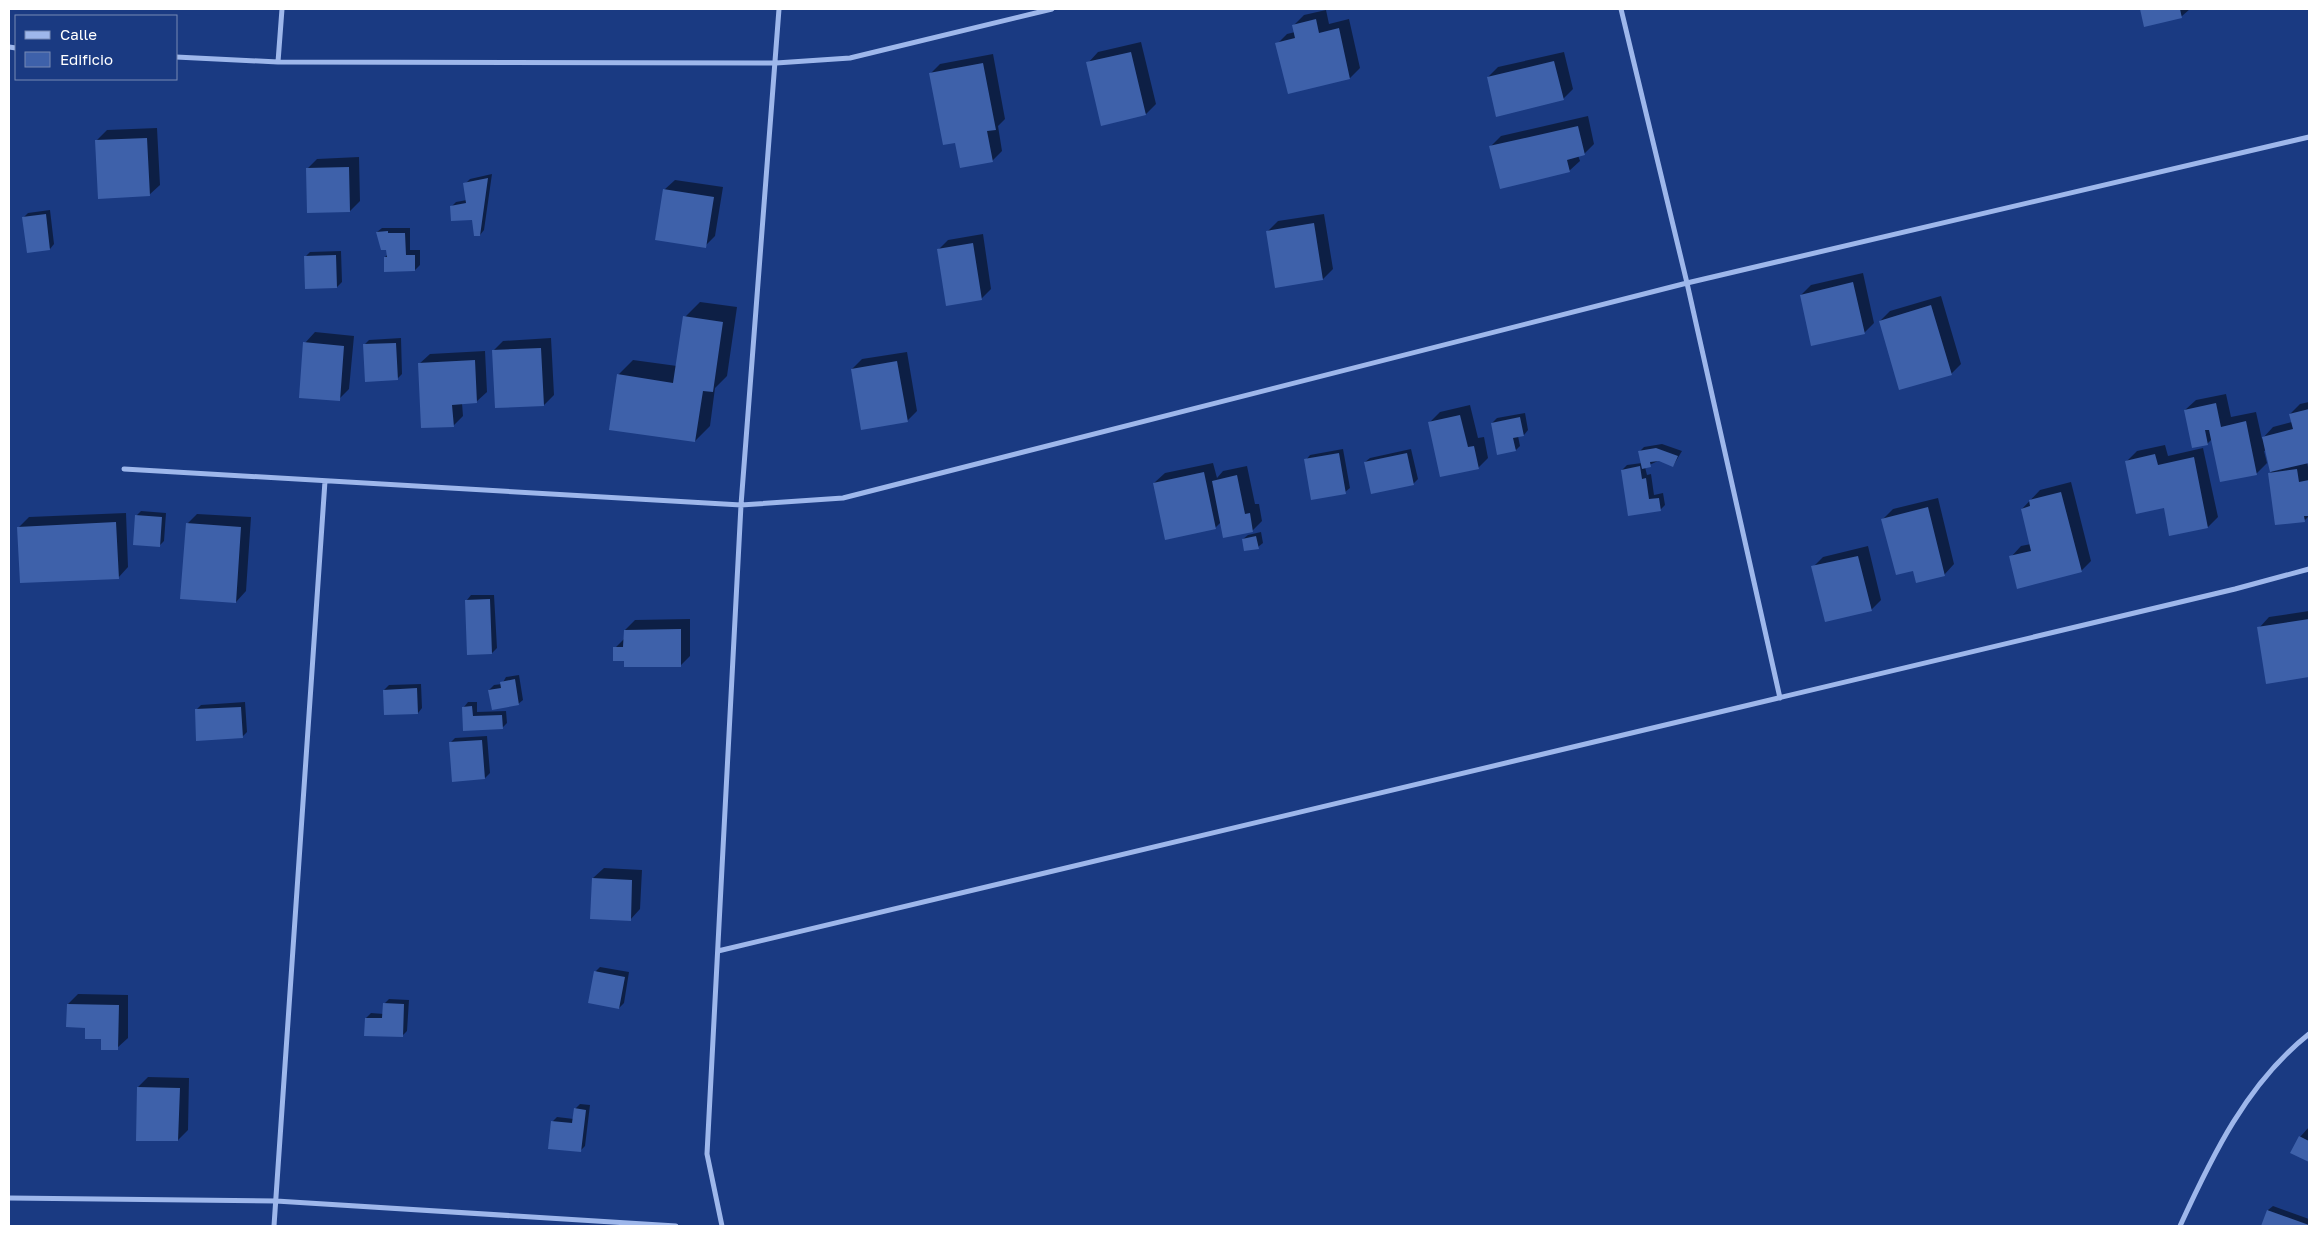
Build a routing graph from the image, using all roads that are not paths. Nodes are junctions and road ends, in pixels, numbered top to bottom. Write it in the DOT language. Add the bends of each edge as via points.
graph roads {
  1 [pos="282,9"];
  2 [pos="779,9"];
  3 [pos="1052,9"];
  4 [pos="1621,9"];
  5 [pos="178,56"];
  6 [pos="278,62"];
  7 [pos="776,63"];
  8 [pos="2309,137"];
  9 [pos="1686,283"];
  10 [pos="124,469"];
  11 [pos="325,481"];
  12 [pos="741,505"];
  13 [pos="2309,569"];
  14 [pos="1780,698"];
  15 [pos="718,951"];
  16 [pos="2309,1034"];
  17 [pos="9,1198"];
  18 [pos="276,1201"];
  19 [pos="274,1226"];
  20 [pos="676,1226"];
  21 [pos="722,1226"];
  22 [pos="2180,1226"];
  1 -- 6 [label="street"];
  2 -- 7 [label="street"];
  3 -- 7 [label="street" via="850,58"];
  4 -- 9 [label="street"];
  5 -- 6 [label="street"];
  6 -- 7 [label="street"];
  7 -- 12 [label="street"];
  8 -- 9 [label="street"];
  9 -- 12 [label="street" via="843,498"];
  9 -- 14 [label="street"];
  10 -- 11 [label="street"];
  11 -- 12 [label="street"];
  11 -- 18 [label="street"];
  12 -- 15 [label="street"];
  13 -- 14 [label="street" via="2226,592"];
  14 -- 15 [label="street"];
  15 -- 21 [label="street" via="707,1154"];
  16 -- 22 [label="street" via="2268,1075 2240,1110 2207,1167"];
  17 -- 18 [label="street"];
  18 -- 19 [label="street"];
  18 -- 20 [label="street"];
}
